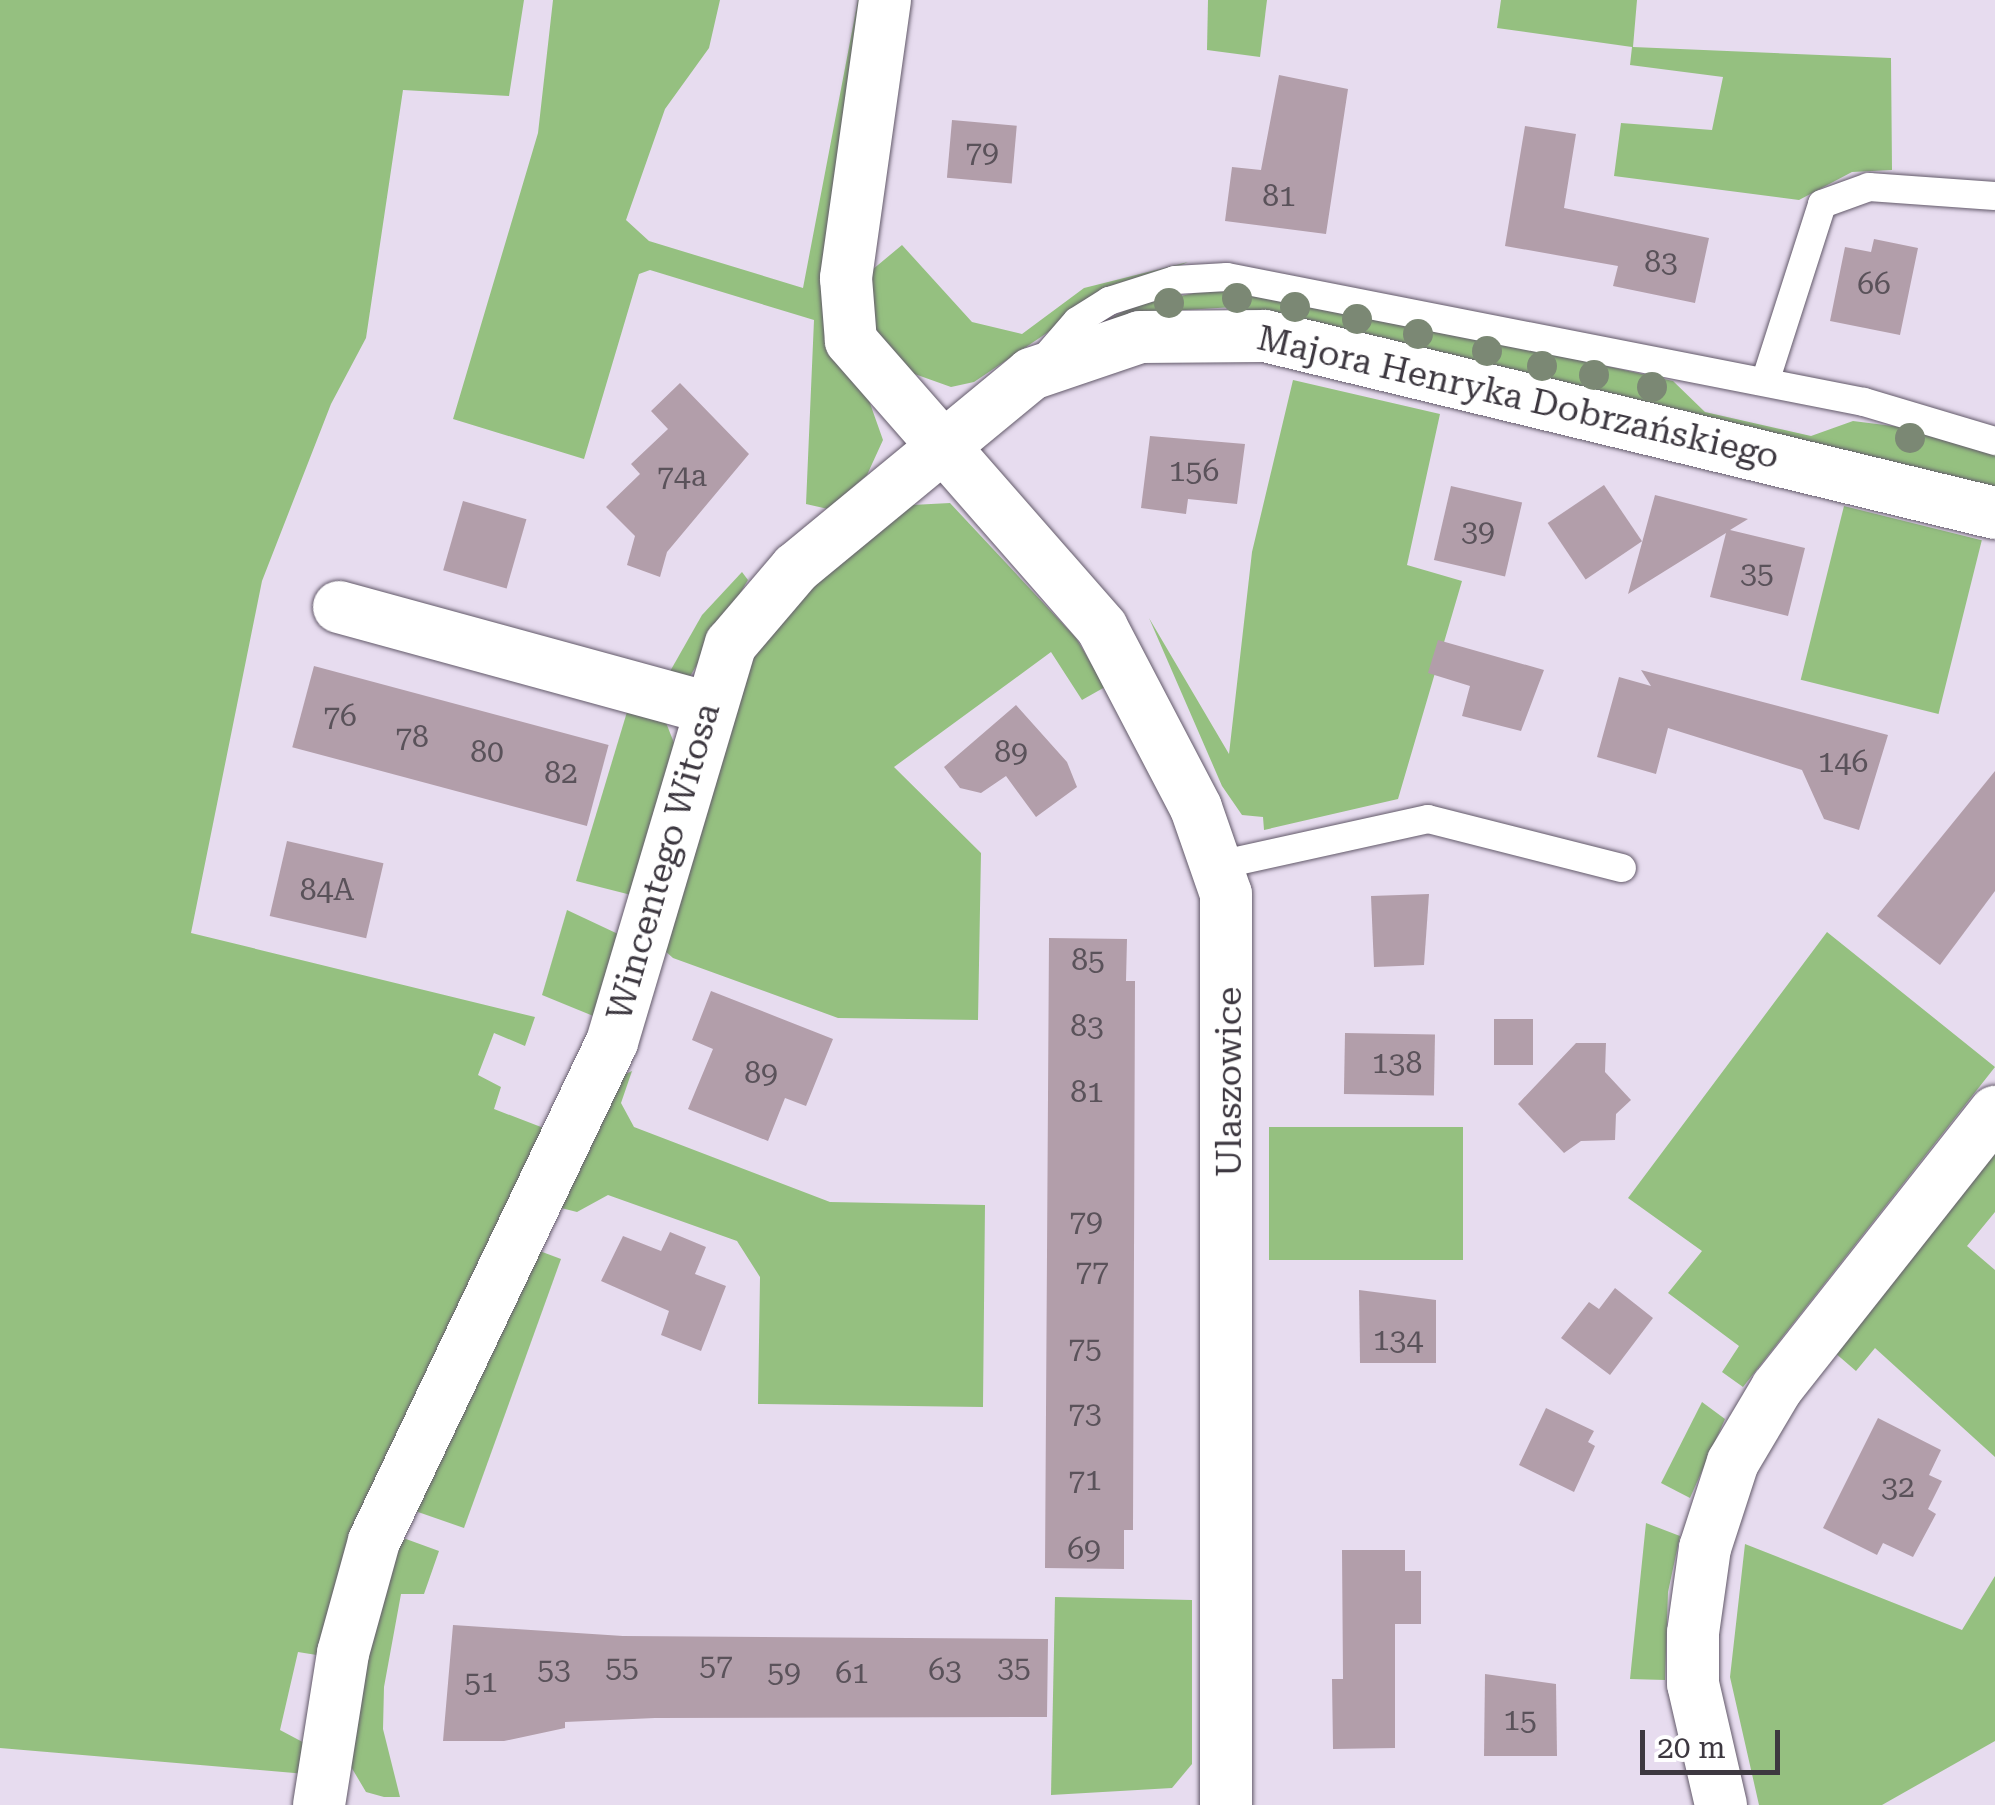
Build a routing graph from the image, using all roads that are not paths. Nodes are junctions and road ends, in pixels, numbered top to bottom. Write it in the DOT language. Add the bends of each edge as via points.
graph roads {
  1 [pos="885,0"];
  2 [pos="1995,196"];
  3 [pos="1031,374"];
  4 [pos="1765,382"];
  5 [pos="1995,440"];
  6 [pos="948,444"];
  7 [pos="1995,512"];
  8 [pos="339,607"];
  9 [pos="707,708"];
  10 [pos="1219,864"];
  11 [pos="1622,868"];
  12 [pos="1995,1112"];
  13 [pos="320,1805"];
  14 [pos="1226,1805"];
  15 [pos="1722,1805"];
  1 -- 6 [label="street" via="846,278 846,326 870,372"];
  2 -- 4 [label="lane" via="1869,188 1822,204"];
  3 -- 4 [label="lane" via="1077,321 1108,302 1175,280 1227,277"];
  3 -- 6 [label="street, Majora Henryka Dobrzańskiego"];
  3 -- 7 [label="street, Majora Henryka Dobrzańskiego" via="1140,337 1265,336"];
  4 -- 5 [label="lane"];
  6 -- 9 [label="street, Wincentego Witosa" via="776,586 731,644"];
  6 -- 10 [label="street, Ulaszowice" via="1102,628"];
  8 -- 9 [label="street"];
  9 -- 13 [label="street, Wincentego Witosa" via="659,902 612,1042 374,1541 343,1653"];
  10 -- 11 [label="lane" via="1428,819"];
  10 -- 14 [label="street, Ulaszowice" via="1230,990"];
  12 -- 15 [label="street" via="1777,1388 1733,1462 1705,1548 1693,1633 1698,1717"];
}
